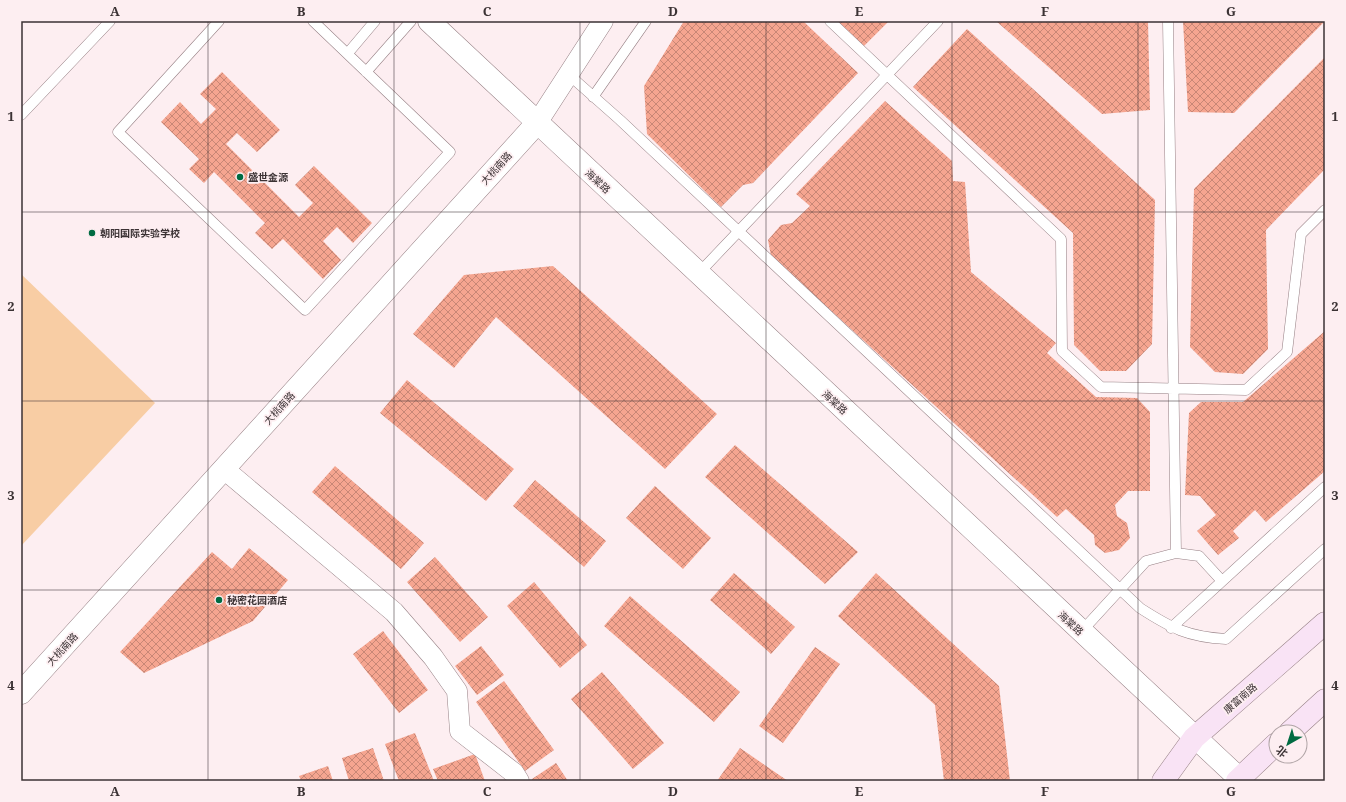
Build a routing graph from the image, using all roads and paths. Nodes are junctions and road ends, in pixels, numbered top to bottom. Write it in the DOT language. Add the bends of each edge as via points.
graph roads {
  1 [pos="110,21"];
  2 [pos="218,21"];
  3 [pos="313,21"];
  4 [pos="375,21"];
  5 [pos="411,21"];
  6 [pos="430,21"];
  7 [pos="603,21"];
  8 [pos="646,21"];
  9 [pos="830,21"];
  10 [pos="938,21"];
  11 [pos="1168,21"];
  12 [pos="348,53"];
  13 [pos="366,72"];
  14 [pos="568,74"];
  15 [pos="887,75"];
  16 [pos="593,97"];
  17 [pos="21,115"];
  18 [pos="537,123"];
  19 [pos="1325,210"];
  20 [pos="739,232"];
  21 [pos="698,274"];
  22 [pos="1174,389"];
  23 [pos="224,469"];
  24 [pos="1325,487"];
  25 [pos="1325,549"];
  26 [pos="1176,553"];
  27 [pos="1222,582"];
  28 [pos="1120,590"];
  29 [pos="1325,623"];
  30 [pos="1171,628"];
  31 [pos="1081,632"];
  32 [pos="21,693"];
  33 [pos="1325,700"];
  34 [pos="1299,724"];
  35 [pos="1194,738"];
  36 [pos="1268,752"];
  37 [pos="1239,780"];
  38 [pos="519,781"];
  39 [pos="1163,781"];
  1 -- 17 [label="lane"];
  2 -- 13 [label="lane" via="118,132 305,310 450,152"];
  3 -- 12 [label="lane"];
  4 -- 12 [label="lane"];
  5 -- 13 [label="lane"];
  6 -- 18 [label="street, 海棠路"];
  7 -- 14 [label="street"];
  8 -- 16 [label="lane"];
  9 -- 15 [label="lane"];
  10 -- 15 [label="lane"];
  11 -- 22 [label="lane"];
  12 -- 13 [label="lane"];
  14 -- 16 [label="lane"];
  14 -- 18 [label="street"];
  15 -- 20 [label="lane"];
  15 -- 22 [label="lane" via="1061,239 1062,351 1100,387"];
  16 -- 20 [label="lane"];
  18 -- 21 [label="street, 海棠路"];
  18 -- 23 [label="street, 大桃南路"];
  19 -- 22 [label="lane" via="1301,234 1287,352 1246,390"];
  20 -- 21 [label="lane"];
  20 -- 28 [label="lane"];
  21 -- 31 [label="street, 海棠路"];
  22 -- 26 [label="lane"];
  23 -- 32 [label="street, 大桃南路"];
  23 -- 38 [label="street" via="394,612 458,691 460,731 514,773"];
  24 -- 27 [label="lane"];
  25 -- 30 [label="lane" via="1226,639 1202,638"];
  26 -- 27 [label="lane" via="1199,556"];
  26 -- 28 [label="lane" via="1146,561"];
  27 -- 30 [label="lane"];
  28 -- 30 [label="lane" via="1140,608"];
  28 -- 31 [label="lane"];
  29 -- 35 [label="main road, 康富南路"];
  31 -- 35 [label="street, 海棠路"];
  33 -- 34 [label="main road"];
  35 -- 37 [label="street, 海棠路"];
  35 -- 39 [label="main road, 康富南路"];
  36 -- 37 [label="main road"];
}
